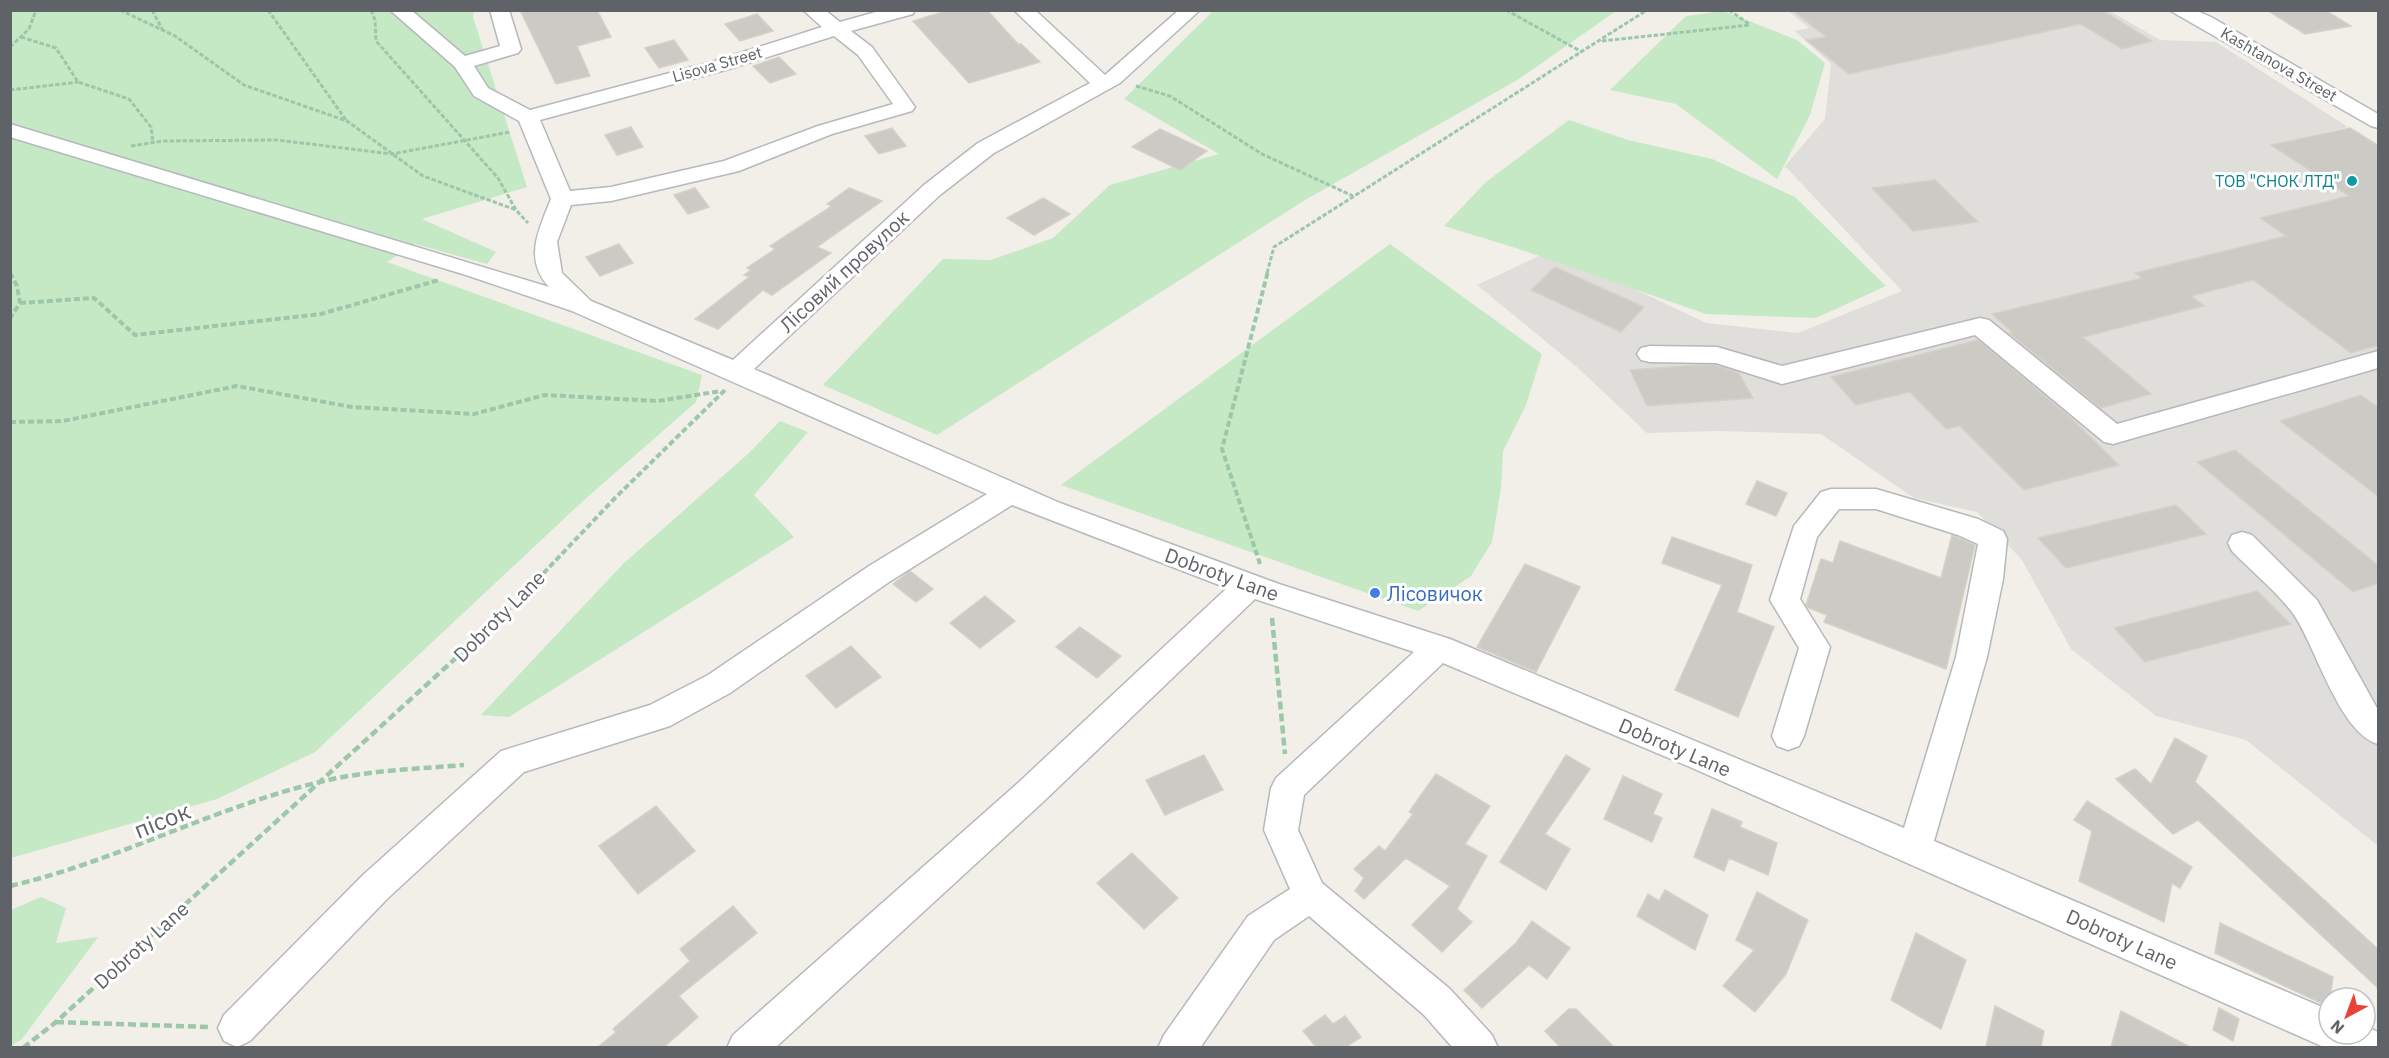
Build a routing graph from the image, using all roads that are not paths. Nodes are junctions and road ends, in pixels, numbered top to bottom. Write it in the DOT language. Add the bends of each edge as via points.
graph roads {
  1 [pos="399,10"];
  2 [pos="499,10"];
  3 [pos="812,10"];
  4 [pos="906,10"];
  5 [pos="1023,10"];
  6 [pos="1191,10"];
  7 [pos="2178,10"];
  8 [pos="2199,16"];
  9 [pos="839,29"];
  10 [pos="462,63"];
  11 [pos="1108,81"];
  12 [pos="530,122"];
  13 [pos="2379,122"];
  14 [pos="10,130"];
  15 [pos="562,199"];
  16 [pos="582,307"];
  17 [pos="1650,354"];
  18 [pos="2372,368"];
  19 [pos="731,381"];
  20 [pos="1010,493"];
  21 [pos="2242,543"];
  22 [pos="1260,588"];
  23 [pos="1439,648"];
  24 [pos="2379,730"];
  25 [pos="1788,736"];
  26 [pos="1915,849"];
  27 [pos="1310,894"];
  28 [pos="2317,1024"];
  29 [pos="237,1028"];
  30 [pos="746,1047"];
  31 [pos="1177,1047"];
  32 [pos="1479,1047"];
  1 -- 10 [label="street"];
  2 -- 10 [label="street" via="511,49"];
  3 -- 9 [label="street"];
  4 -- 9 [label="street, Lisova Street"];
  5 -- 11 [label="street"];
  6 -- 11 [label="street, Лісовий провулок"];
  7 -- 8 [label="street, Kashtanova Street"];
  8 -- 13 [label="street, Kashtanova Street"];
  9 -- 12 [label="street, Lisova Street"];
  9 -- 15 [label="street" via="866,51 905,107 825,130 731,166 611,194"];
  10 -- 12 [label="street" via="481,92"];
  11 -- 19 [label="street, Лісовий провулок" via="986,148 932,190"];
  12 -- 15 [label="street"];
  14 -- 16 [label="street" via="474,270"];
  15 -- 16 [label="street" via="545,243 552,275"];
  16 -- 19 [label="street"];
  17 -- 18 [label="street" via="1717,355 1782,375 1980,326 2113,435"];
  19 -- 20 [label="street, Dobroty Lane"];
  20 -- 22 [label="street, Dobroty Lane"];
  20 -- 29 [label="street" via="879,574 719,684 659,716 513,761 375,887"];
  21 -- 24 [label="street" via="2306,608 2363,716"];
  22 -- 23 [label="street, Dobroty Lane"];
  22 -- 30 [label="street"];
  23 -- 26 [label="street, Dobroty Lane"];
  23 -- 27 [label="street" via="1288,788 1281,830"];
  25 -- 26 [label="street" via="1815,647 1785,600 1804,534 1831,499 1876,499 1968,527 1994,539 1989,582 1968,673"];
  26 -- 28 [label="street, Dobroty Lane"];
  27 -- 31 [label="street" via="1261,928"];
  27 -- 32 [label="street" via="1437,1002"];
}
